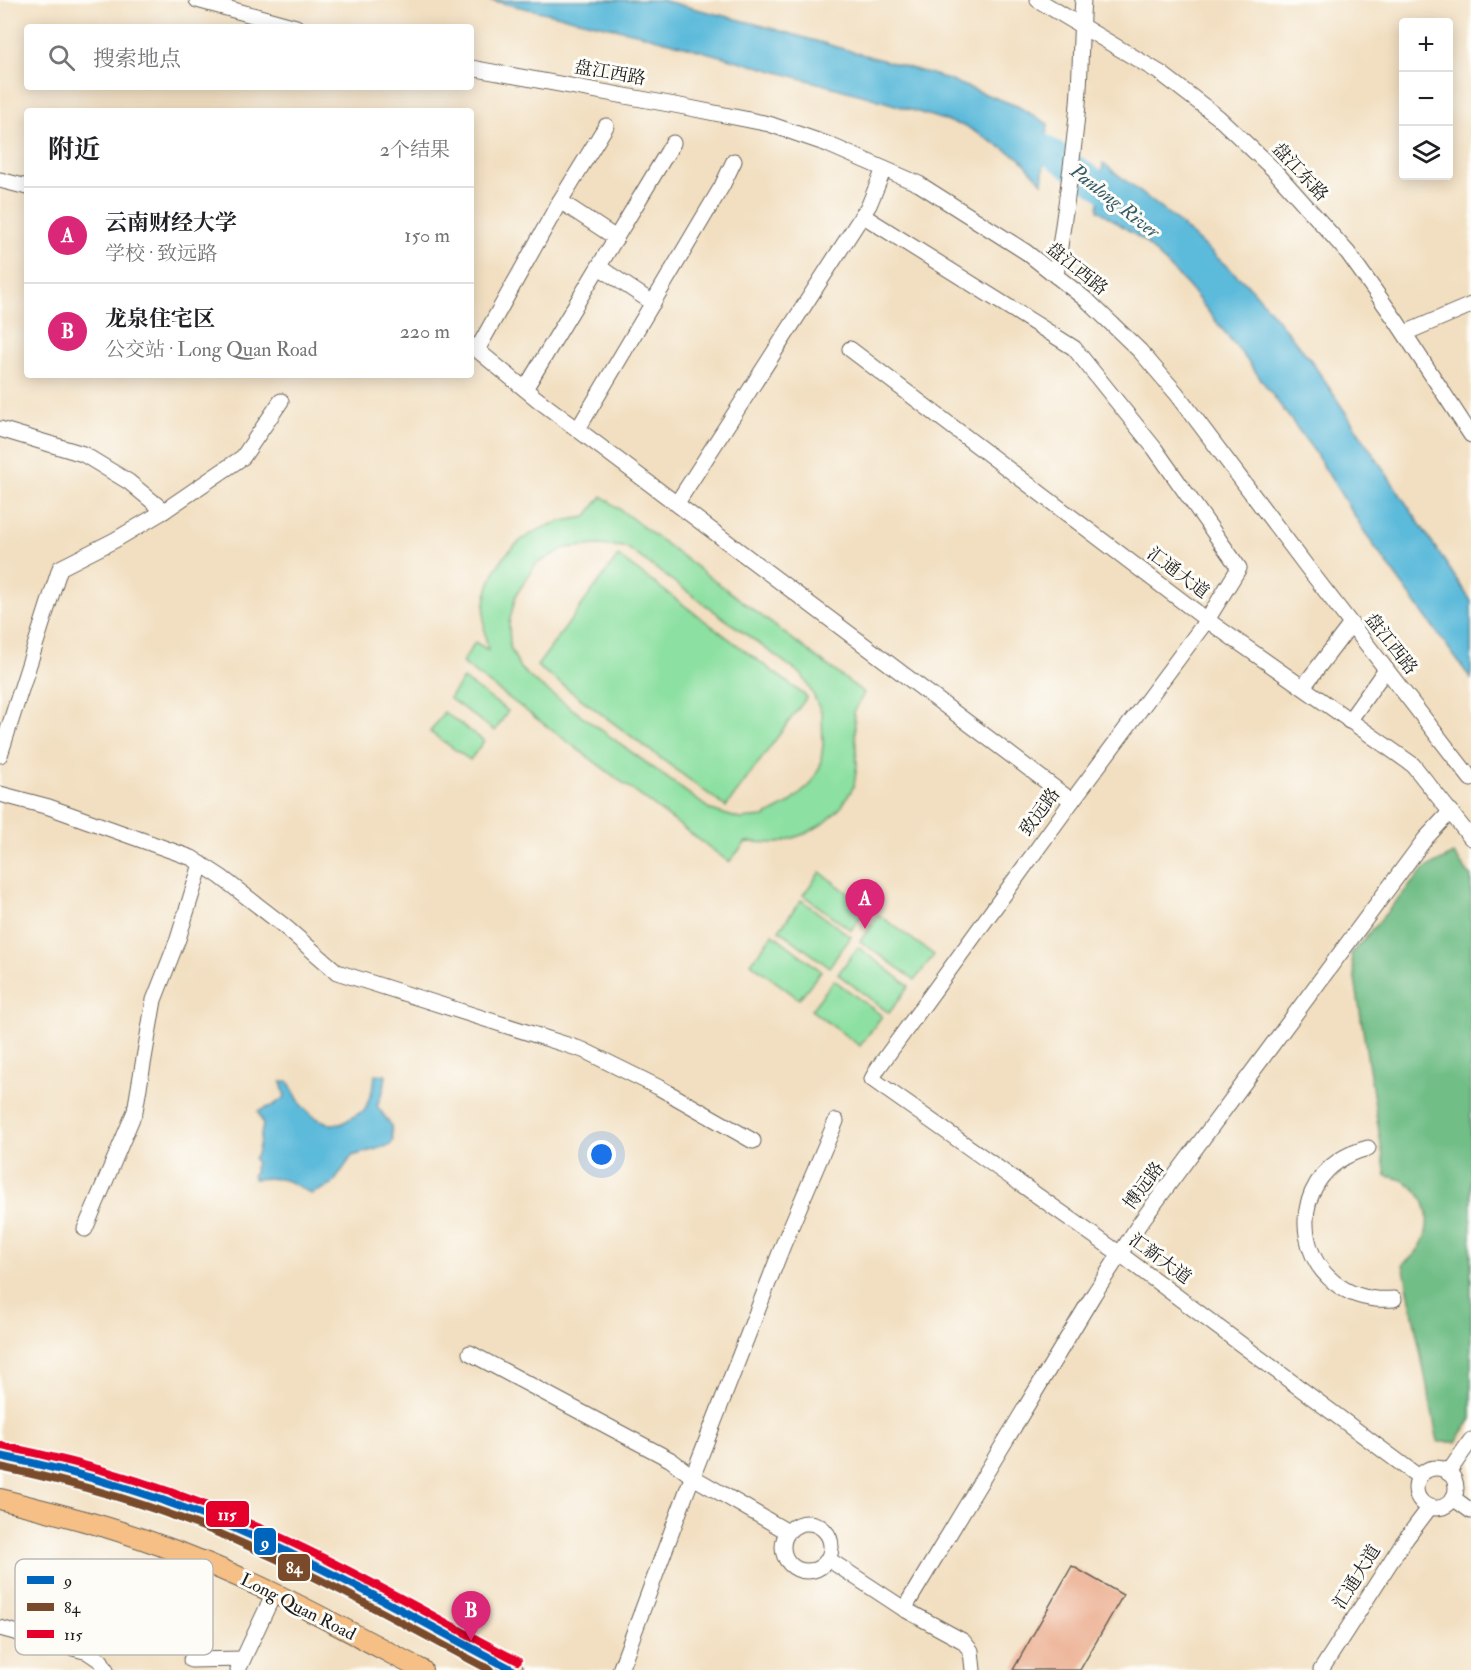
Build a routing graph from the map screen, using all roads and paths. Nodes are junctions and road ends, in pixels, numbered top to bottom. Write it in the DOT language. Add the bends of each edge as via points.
graph roads {
  1 [pos="198,0"];
  2 [pos="1038,0"];
  3 [pos="1083,0"];
  4 [pos="285,24"];
  5 [pos="1081,25"];
  6 [pos="474,69"];
  7 [pos="606,126"];
  8 [pos="673,143"];
  9 [pos="734,161"];
  10 [pos="885,170"];
  11 [pos="0,180"];
  12 [pos="24,186"];
  13 [pos="560,201"];
  14 [pos="862,215"];
  15 [pos="616,238"];
  16 [pos="598,267"];
  17 [pos="1056,276"];
  18 [pos="653,303"];
  19 [pos="1471,305"];
  20 [pos="1405,333"];
  21 [pos="474,347"];
  22 [pos="850,349"];
  23 [pos="525,389"];
  24 [pos="281,401"];
  25 [pos="0,429"];
  26 [pos="578,429"];
  27 [pos="1471,435"];
  28 [pos="677,503"];
  29 [pos="164,511"];
  30 [pos="1208,620"];
  31 [pos="1351,624"];
  32 [pos="1386,669"];
  33 [pos="1303,687"];
  34 [pos="1349,721"];
  35 [pos="0,755"];
  36 [pos="1471,779"];
  37 [pos="0,794"];
  38 [pos="1072,801"];
  39 [pos="1451,812"];
  40 [pos="1471,838"];
  41 [pos="201,864"];
  42 [pos="872,1079"];
  43 [pos="836,1121"];
  44 [pos="753,1141"];
  45 [pos="1368,1148"];
  46 [pos="85,1229"];
  47 [pos="1120,1254"];
  48 [pos="1394,1299"];
  49 [pos="470,1353"];
  50 [pos="1471,1440"];
  51 [pos="0,1456"];
  52 [pos="1448,1473"];
  53 [pos="693,1477"];
  54 [pos="1419,1477"];
  55 [pos="1453,1498"];
  56 [pos="0,1499"];
  57 [pos="1430,1507"];
  58 [pos="1471,1511"];
  59 [pos="788,1533"];
  60 [pos="194,1559"];
  61 [pos="828,1559"];
  62 [pos="213,1567"];
  63 [pos="274,1593"];
  64 [pos="904,1609"];
  65 [pos="0,1628"];
  66 [pos="15,1632"];
  67 [pos="92,1655"];
  68 [pos="191,1660"];
  69 [pos="241,1664"];
  70 [pos="106,1670"];
  71 [pos="422,1670"];
  72 [pos="513,1670"];
  73 [pos="620,1670"];
  74 [pos="973,1670"];
  75 [pos="1322,1670"];
  1 -- 4 [label="street"];
  2 -- 5 [label="street, 盘江东路"];
  3 -- 5 [label="street"];
  5 -- 17 [label="street" via="1077,122"];
  5 -- 20 [label="street, 盘江东路" via="1162,74 1218,117 1348,253"];
  6 -- 10 [label="street, 盘江西路" via="769,124"];
  7 -- 13 [label="street"];
  8 -- 15 [label="street"];
  9 -- 18 [label="street"];
  10 -- 14 [label="street"];
  10 -- 17 [label="street, 盘江西路" via="919,184 1026,252"];
  11 -- 12 [label="street"];
  13 -- 15 [label="street"];
  13 -- 21 [label="street"];
  14 -- 28 [label="street"];
  14 -- 30 [label="street, 致远路" via="1074,348 1155,448 1239,568"];
  15 -- 16 [label="street"];
  16 -- 18 [label="street"];
  16 -- 23 [label="street"];
  17 -- 31 [label="street, 盘江西路" via="1132,343 1177,394"];
  18 -- 26 [label="street"];
  19 -- 20 [label="street"];
  20 -- 27 [label="street, 盘江东路"];
  21 -- 23 [label="street"];
  22 -- 30 [label="street, 汇通大道"];
  23 -- 26 [label="street"];
  24 -- 29 [label="street" via="243,457"];
  25 -- 29 [label="street" via="83,454 129,482"];
  26 -- 28 [label="street"];
  28 -- 38 [label="street"];
  29 -- 35 [label="street" via="60,568"];
  30 -- 33 [label="street, 汇通大道"];
  30 -- 38 [label="street, 致远路"];
  31 -- 32 [label="street, 盘江西路"];
  31 -- 33 [label="street"];
  32 -- 34 [label="street"];
  32 -- 36 [label="street, 盘江西路"];
  33 -- 34 [label="street, 汇通大道"];
  34 -- 39 [label="street, 汇通大道" via="1413,765"];
  37 -- 41 [label="street" via="60,811"];
  38 -- 42 [label="street, 致远路"];
  39 -- 40 [label="street, 汇通大道"];
  39 -- 47 [label="street, 博远路" via="1420,845"];
  41 -- 44 [label="street" via="283,925 337,972 582,1050 658,1087"];
  41 -- 46 [label="street" via="154,1000 135,1111"];
  42 -- 47 [label="street, 汇新大道"];
  43 -- 53 [label="street"];
  45 -- 48 [label="street" via="1344,1157 1319,1179 1306,1210 1306,1236 1315,1261 1332,1282 1362,1297"];
  47 -- 54 [label="street, 汇新大道"];
  47 -- 64 [label="street, 博远路"];
  49 -- 53 [label="street" via="671,1460"];
  50 -- 52 [label="street"];
  51 -- 72 [label="main road" via="108,1482 248,1535"];
  52 -- 54 [label="street" via="1436,1468"];
  52 -- 55 [label="street" via="1455,1484"];
  53 -- 59 [label="street"];
  53 -- 73 [label="street"];
  54 -- 57 [label="street" via="1418,1498"];
  55 -- 57 [label="street" via="1443,1507"];
  55 -- 58 [label="street"];
  56 -- 60 [label="main road, Long Quan Road" via="82,1519"];
  57 -- 75 [label="street, 汇通大道"];
  59 -- 61 [label="street" via="805,1523 820,1526 831,1542"];
  59 -- 61 [label="street" via="784,1550 795,1567 812,1570"];
  61 -- 64 [label="street"];
  62 -- 63 [label="main road, Long Quan Road"];
  63 -- 69 [label="street"];
  63 -- 71 [label="main road, Long Quan Road"];
  64 -- 74 [label="street" via="963,1641 971,1651"];
  65 -- 66 [label="street"];
  67 -- 70 [label="street"];
  68 -- 69 [label="street"];
}
